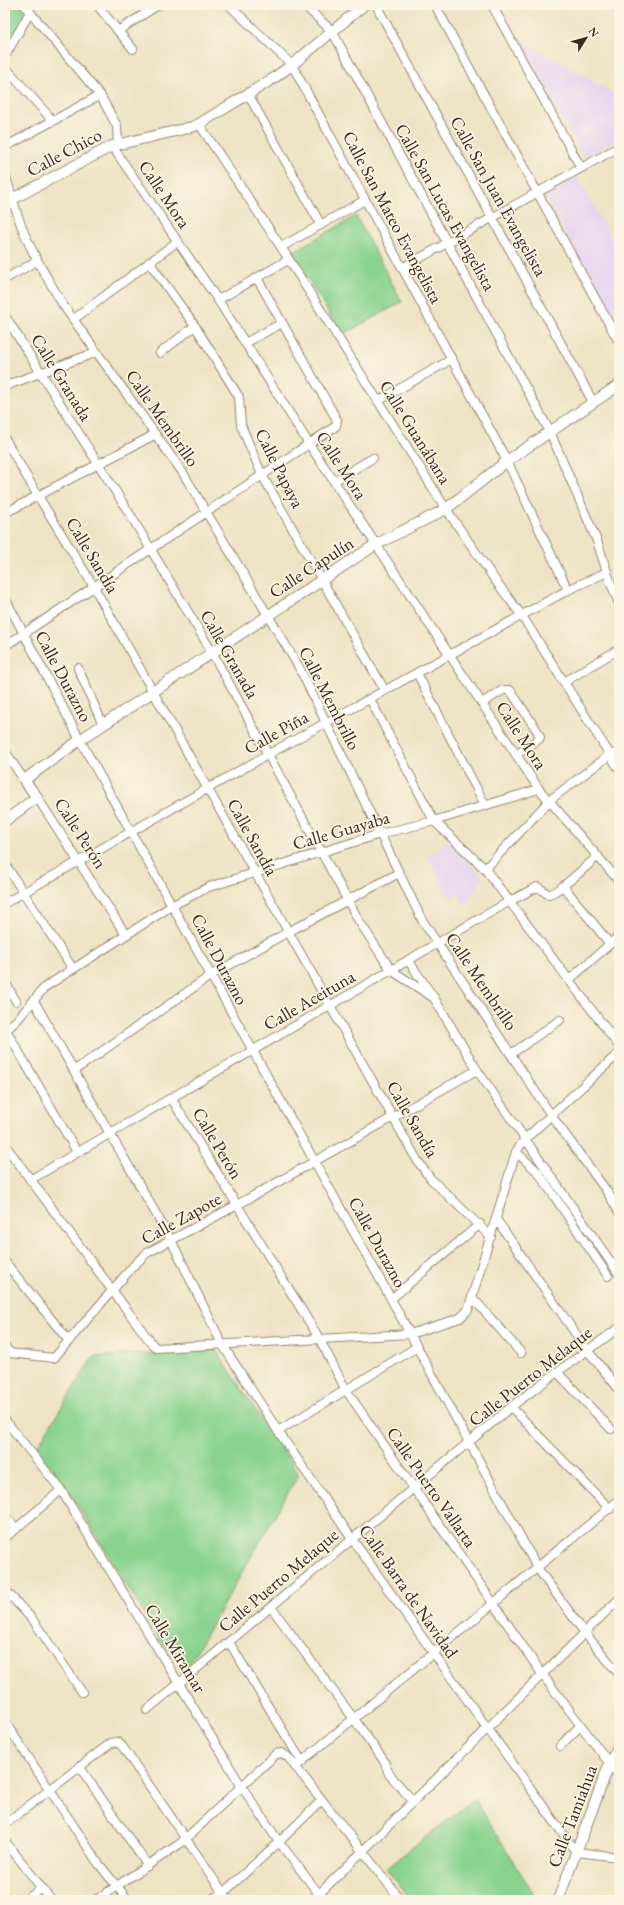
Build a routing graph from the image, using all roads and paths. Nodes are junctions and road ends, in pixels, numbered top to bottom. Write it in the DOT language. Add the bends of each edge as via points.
graph roads {
  1 [pos="24,5"];
  2 [pos="97,5"];
  3 [pos="158,5"];
  4 [pos="229,5"];
  5 [pos="304,5"];
  6 [pos="364,5"];
  7 [pos="376,5"];
  8 [pos="435,5"];
  9 [pos="492,5"];
  10 [pos="30,12"];
  11 [pos="118,31"];
  12 [pos="332,31"];
  13 [pos="133,49"];
  14 [pos="5,56"];
  15 [pos="292,65"];
  16 [pos="5,67"];
  17 [pos="248,94"];
  18 [pos="100,95"];
  19 [pos="53,121"];
  20 [pos="199,124"];
  21 [pos="115,144"];
  22 [pos="5,147"];
  23 [pos="619,147"];
  24 [pos="581,168"];
  25 [pos="5,175"];
  26 [pos="537,193"];
  27 [pos="365,200"];
  28 [pos="9,201"];
  29 [pos="492,218"];
  30 [pos="320,225"];
  31 [pos="178,241"];
  32 [pos="447,243"];
  33 [pos="281,247"];
  34 [pos="288,260"];
  35 [pos="37,261"];
  36 [pos="149,262"];
  37 [pos="402,268"];
  38 [pos="257,278"];
  39 [pos="5,279"];
  40 [pos="218,300"];
  41 [pos="5,316"];
  42 [pos="74,319"];
  43 [pos="282,323"];
  44 [pos="195,326"];
  45 [pos="245,342"];
  46 [pos="619,342"];
  47 [pos="97,352"];
  48 [pos="160,353"];
  49 [pos="452,359"];
  50 [pos="41,373"];
  51 [pos="619,385"];
  52 [pos="5,386"];
  53 [pos="378,401"];
  54 [pos="593,402"];
  55 [pos="550,432"];
  56 [pos="154,435"];
  57 [pos="5,439"];
  58 [pos="309,444"];
  59 [pos="374,458"];
  60 [pos="507,461"];
  61 [pos="98,464"];
  62 [pos="262,475"];
  63 [pos="334,481"];
  64 [pos="38,496"];
  65 [pos="446,509"];
  66 [pos="207,512"];
  67 [pos="5,513"];
  68 [pos="375,545"];
  69 [pos="150,549"];
  70 [pos="607,572"];
  71 [pos="322,580"];
  72 [pos="94,586"];
  73 [pos="568,590"];
  74 [pos="5,598"];
  75 [pos="619,603"];
  76 [pos="268,616"];
  77 [pos="522,616"];
  78 [pos="24,634"];
  79 [pos="5,646"];
  80 [pos="619,649"];
  81 [pos="212,654"];
  82 [pos="450,656"];
  83 [pos="78,668"];
  84 [pos="417,673"];
  85 [pos="564,682"];
  86 [pos="385,691"];
  87 [pos="155,692"];
  88 [pos="370,699"];
  89 [pos="482,703"];
  90 [pos="326,723"];
  91 [pos="103,725"];
  92 [pos="80,740"];
  93 [pos="5,751"];
  94 [pos="615,753"];
  95 [pos="267,755"];
  96 [pos="516,755"];
  97 [pos="619,769"];
  98 [pos="24,780"];
  99 [pos="208,788"];
  100 [pos="539,789"];
  101 [pos="37,797"];
  102 [pos="550,800"];
  103 [pos="485,805"];
  104 [pos="5,821"];
  105 [pos="434,821"];
  106 [pos="131,831"];
  107 [pos="380,834"];
  108 [pos="321,852"];
  109 [pos="598,856"];
  110 [pos="78,860"];
  111 [pos="5,864"];
  112 [pos="485,868"];
  113 [pos="255,872"];
  114 [pos="399,873"];
  115 [pos="619,881"];
  116 [pos="563,886"];
  117 [pos="24,892"];
  118 [pos="348,900"];
  119 [pos="510,901"];
  120 [pos="5,903"];
  121 [pos="173,905"];
  122 [pos="288,932"];
  123 [pos="126,935"];
  124 [pos="619,936"];
  125 [pos="438,943"];
  126 [pos="610,944"];
  127 [pos="408,960"];
  128 [pos="74,969"];
  129 [pos="391,970"];
  130 [pos="210,976"];
  131 [pos="569,980"];
  132 [pos="5,982"];
  133 [pos="434,998"];
  134 [pos="16,1001"];
  135 [pos="34,1001"];
  136 [pos="330,1006"];
  137 [pos="560,1020"];
  138 [pos="5,1031"];
  139 [pos="619,1046"];
  140 [pos="252,1052"];
  141 [pos="619,1053"];
  142 [pos="511,1054"];
  143 [pos="75,1070"];
  144 [pos="477,1070"];
  145 [pos="171,1098"];
  146 [pos="551,1115"];
  147 [pos="392,1117"];
  148 [pos="110,1134"];
  149 [pos="524,1140"];
  150 [pos="7,1150"];
  151 [pos="77,1152"];
  152 [pos="516,1152"];
  153 [pos="314,1160"];
  154 [pos="30,1180"];
  155 [pos="237,1205"];
  156 [pos="619,1212"];
  157 [pos="496,1219"];
  158 [pos="480,1224"];
  159 [pos="491,1237"];
  160 [pos="172,1240"];
  161 [pos="5,1262"];
  162 [pos="619,1274"];
  163 [pos="608,1276"];
  164 [pos="113,1290"];
  165 [pos="472,1297"];
  166 [pos="391,1299"];
  167 [pos="619,1328"];
  168 [pos="410,1334"];
  169 [pos="319,1338"];
  170 [pos="69,1341"];
  171 [pos="222,1344"];
  172 [pos="418,1347"];
  173 [pos="587,1350"];
  174 [pos="7,1352"];
  175 [pos="521,1353"];
  176 [pos="557,1372"];
  177 [pos="619,1389"];
  178 [pos="346,1390"];
  179 [pos="511,1407"];
  180 [pos="5,1420"];
  181 [pos="611,1429"];
  182 [pos="278,1431"];
  183 [pos="470,1442"];
  184 [pos="414,1489"];
  185 [pos="61,1490"];
  186 [pos="619,1500"];
  187 [pos="610,1509"];
  188 [pos="5,1515"];
  189 [pos="16,1528"];
  190 [pos="5,1538"];
  191 [pos="352,1539"];
  192 [pos="538,1568"];
  193 [pos="5,1590"];
  194 [pos="619,1599"];
  195 [pos="494,1604"];
  196 [pos="271,1607"];
  197 [pos="584,1632"];
  198 [pos="229,1642"];
  199 [pos="434,1654"];
  200 [pos="542,1674"];
  201 [pos="619,1674"];
  202 [pos="179,1683"];
  203 [pos="82,1692"];
  204 [pos="147,1710"];
  205 [pos="354,1719"];
  206 [pos="5,1722"];
  207 [pos="580,1726"];
  208 [pos="487,1728"];
  209 [pos="619,1745"];
  210 [pos="560,1746"];
  211 [pos="299,1765"];
  212 [pos="609,1765"];
  213 [pos="79,1766"];
  214 [pos="619,1776"];
  215 [pos="242,1787"];
  216 [pos="50,1789"];
  217 [pos="321,1801"];
  218 [pos="413,1802"];
  219 [pos="5,1824"];
  220 [pos="185,1839"];
  221 [pos="5,1841"];
  222 [pos="279,1842"];
  223 [pos="362,1852"];
  224 [pos="576,1852"];
  225 [pos="619,1857"];
  226 [pos="148,1866"];
  227 [pos="117,1886"];
  228 [pos="42,1888"];
  229 [pos="223,1892"];
  230 [pos="319,1894"];
  231 [pos="26,1900"];
  232 [pos="51,1900"];
  233 [pos="96,1900"];
  234 [pos="128,1900"];
  235 [pos="210,1900"];
  236 [pos="228,1900"];
  237 [pos="311,1900"];
  238 [pos="401,1900"];
  239 [pos="558,1900"];
  1 -- 10 [label="street"];
  2 -- 11 [label="street"];
  3 -- 11 [label="street"];
  4 -- 15 [label="street, Calle San Mateo Evangelista"];
  5 -- 12 [label="street, Calle San Lucas Evangelista"];
  6 -- 12 [label="street, Calle Chico"];
  7 -- 29 [label="street, Calle San Juan Evangelista"];
  8 -- 26 [label="street"];
  9 -- 24 [label="street"];
  10 -- 14 [label="street"];
  10 -- 18 [label="street"];
  11 -- 13 [label="street"];
  12 -- 15 [label="street, Calle Chico"];
  12 -- 32 [label="street, Calle San Lucas Evangelista"];
  15 -- 17 [label="street, Calle Chico"];
  15 -- 27 [label="street, Calle San Mateo Evangelista"];
  16 -- 19 [label="street"];
  17 -- 20 [label="street, Calle Chico"];
  17 -- 30 [label="street"];
  18 -- 19 [label="street"];
  18 -- 21 [label="street" via="117,126"];
  19 -- 22 [label="street"];
  20 -- 21 [label="street, Calle Chico"];
  20 -- 33 [label="street, Calle Guanábana"];
  21 -- 28 [label="street, Calle Chico"];
  21 -- 31 [label="street, Calle Mora"];
  23 -- 24 [label="street"];
  24 -- 26 [label="street"];
  25 -- 28 [label="street, Calle Membrillo"];
  26 -- 29 [label="street"];
  26 -- 46 [label="street"];
  27 -- 30 [label="street"];
  27 -- 37 [label="street, Calle San Mateo Evangelista"];
  28 -- 35 [label="street, Calle Membrillo"];
  29 -- 32 [label="street"];
  29 -- 54 [label="street, Calle San Juan Evangelista"];
  30 -- 33 [label="street"];
  31 -- 36 [label="street"];
  31 -- 40 [label="street, Calle Mora"];
  32 -- 37 [label="street"];
  32 -- 55 [label="street, Calle San Lucas Evangelista"];
  33 -- 34 [label="street, Calle Guanábana"];
  34 -- 38 [label="street"];
  34 -- 53 [label="street, Calle Guanábana"];
  35 -- 39 [label="street"];
  35 -- 42 [label="street, Calle Membrillo"];
  36 -- 42 [label="street"];
  36 -- 44 [label="street, Calle Papaya"];
  37 -- 49 [label="street, Calle San Mateo Evangelista"];
  38 -- 40 [label="street"];
  38 -- 43 [label="street"];
  40 -- 45 [label="street, Calle Mora"];
  41 -- 50 [label="street, Calle Granada"];
  42 -- 47 [label="street, Calle Membrillo"];
  43 -- 45 [label="street"];
  43 -- 58 [label="street" via="337,420 335,428"];
  44 -- 48 [label="street"];
  44 -- 62 [label="street, Calle Papaya" via="239,397 241,425"];
  45 -- 58 [label="street, Calle Mora"];
  47 -- 50 [label="street"];
  47 -- 56 [label="street, Calle Membrillo"];
  49 -- 53 [label="street"];
  49 -- 60 [label="street, Calle San Mateo Evangelista"];
  50 -- 52 [label="street"];
  50 -- 61 [label="street, Calle Granada"];
  51 -- 54 [label="street, Calle Capulín"];
  53 -- 65 [label="street, Calle Guanábana"];
  54 -- 55 [label="street, Calle Capulín"];
  55 -- 60 [label="street, Calle Capulín"];
  55 -- 70 [label="street, Calle San Lucas Evangelista" via="597,541"];
  56 -- 61 [label="street"];
  56 -- 66 [label="street, Calle Membrillo" via="183,473"];
  57 -- 64 [label="street, Calle Sandía"];
  58 -- 62 [label="street"];
  58 -- 63 [label="street, Calle Mora"];
  59 -- 63 [label="street"];
  60 -- 65 [label="street, Calle Capulín"];
  60 -- 73 [label="street, Calle San Mateo Evangelista"];
  61 -- 64 [label="street"];
  61 -- 69 [label="street, Calle Granada"];
  62 -- 66 [label="street"];
  62 -- 71 [label="street, Calle Papaya"];
  63 -- 68 [label="street, Calle Mora"];
  64 -- 67 [label="street"];
  64 -- 72 [label="street, Calle Sandía"];
  65 -- 68 [label="street, Calle Capulín"];
  65 -- 77 [label="street, Calle Guanábana"];
  66 -- 69 [label="street"];
  66 -- 76 [label="street, Calle Membrillo"];
  68 -- 71 [label="street, Calle Capulín"];
  68 -- 82 [label="street, Calle Mora"];
  69 -- 72 [label="street"];
  69 -- 81 [label="street, Calle Granada"];
  70 -- 73 [label="street, Calle Piña"];
  70 -- 75 [label="street, Calle San Lucas Evangelista"];
  71 -- 76 [label="street, Calle Capulín"];
  71 -- 86 [label="street, Calle Papaya"];
  72 -- 78 [label="street"];
  72 -- 87 [label="street, Calle Sandía"];
  73 -- 77 [label="street, Calle Piña"];
  74 -- 78 [label="street, Calle Durazno"];
  76 -- 81 [label="street, Calle Capulín"];
  76 -- 90 [label="street, Calle Membrillo" via="300,669"];
  77 -- 82 [label="street, Calle Piña"];
  77 -- 85 [label="street, Calle Guanábana"];
  78 -- 79 [label="street"];
  78 -- 92 [label="street, Calle Durazno"];
  80 -- 85 [label="street"];
  81 -- 87 [label="street, Calle Capulín"];
  81 -- 95 [label="street, Calle Granada"];
  82 -- 84 [label="street, Calle Piña"];
  82 -- 89 [label="street, Calle Mora"];
  83 -- 91 [label="street"];
  84 -- 86 [label="street, Calle Piña"];
  84 -- 103 [label="street"];
  85 -- 94 [label="street, Calle Guanábana"];
  86 -- 88 [label="street, Calle Piña"];
  87 -- 91 [label="street, Calle Capulín"];
  87 -- 99 [label="street, Calle Sandía"];
  88 -- 90 [label="street, Calle Piña"];
  88 -- 105 [label="street"];
  89 -- 96 [label="street, Calle Mora"];
  89 -- 96 [label="street" via="508,689 527,715 540,737"];
  90 -- 95 [label="street, Calle Piña"];
  90 -- 107 [label="street, Calle Membrillo"];
  91 -- 92 [label="street, Calle Capulín"];
  92 -- 98 [label="street, Calle Capulín"];
  92 -- 106 [label="street, Calle Durazno"];
  93 -- 98 [label="street, Calle Perón"];
  94 -- 97 [label="street, Calle Guanábana"];
  94 -- 102 [label="street"];
  95 -- 99 [label="street, Calle Piña"];
  95 -- 108 [label="street, Calle Granada"];
  96 -- 100 [label="street, Calle Mora"];
  98 -- 101 [label="street, Calle Perón"];
  99 -- 106 [label="street, Calle Piña"];
  99 -- 113 [label="street, Calle Sandía"];
  100 -- 102 [label="street, Calle Mora"];
  100 -- 103 [label="street, Calle Guayaba"];
  101 -- 104 [label="street"];
  101 -- 110 [label="street, Calle Perón"];
  102 -- 109 [label="street, Calle Mora"];
  102 -- 112 [label="street"];
  103 -- 105 [label="street, Calle Guayaba"];
  105 -- 107 [label="street, Calle Guayaba"];
  105 -- 112 [label="street"];
  106 -- 110 [label="street, Calle Piña"];
  106 -- 121 [label="street, Calle Durazno"];
  107 -- 108 [label="street, Calle Guayaba"];
  107 -- 114 [label="street, Calle Membrillo"];
  108 -- 113 [label="street, Calle Guayaba"];
  108 -- 118 [label="street, Calle Granada"];
  109 -- 115 [label="street, Calle Mora"];
  109 -- 116 [label="street, Calle Aceituna"];
  110 -- 117 [label="street, Calle Piña"];
  110 -- 123 [label="street, Calle Perón"];
  111 -- 117 [label="street"];
  112 -- 119 [label="street"];
  113 -- 121 [label="street, Calle Guayaba" via="209,887"];
  113 -- 122 [label="street, Calle Sandía"];
  114 -- 118 [label="street"];
  114 -- 125 [label="street, Calle Membrillo" via="422,920"];
  116 -- 119 [label="street, Calle Aceituna" via="549,894 538,887"];
  116 -- 126 [label="street"];
  117 -- 120 [label="street, Calle Piña"];
  117 -- 128 [label="street"];
  118 -- 122 [label="street"];
  118 -- 129 [label="street, Calle Granada"];
  119 -- 125 [label="street, Calle Aceituna"];
  119 -- 131 [label="street"];
  121 -- 123 [label="street, Calle Guayaba"];
  121 -- 130 [label="street, Calle Durazno"];
  122 -- 130 [label="street"];
  122 -- 136 [label="street, Calle Sandía"];
  123 -- 128 [label="street, Calle Guayaba"];
  124 -- 126 [label="street"];
  125 -- 127 [label="street, Calle Aceituna"];
  125 -- 142 [label="street, Calle Membrillo"];
  126 -- 131 [label="street"];
  127 -- 129 [label="street, Calle Aceituna"];
  127 -- 133 [label="street, Calle Granada"];
  128 -- 135 [label="street, Calle Guayaba" via="45,987"];
  129 -- 133 [label="street, Calle Granada"];
  129 -- 136 [label="street, Calle Aceituna"];
  130 -- 140 [label="street, Calle Durazno"];
  130 -- 143 [label="street"];
  131 -- 139 [label="street"];
  132 -- 134 [label="street"];
  133 -- 144 [label="street, Calle Granada"];
  135 -- 138 [label="street, Calle Guayaba"];
  135 -- 143 [label="street, Calle Barra de Navidad"];
  136 -- 140 [label="street, Calle Aceituna"];
  136 -- 147 [label="street, Calle Sandía"];
  137 -- 142 [label="street"];
  138 -- 151 [label="street"];
  140 -- 145 [label="street, Calle Aceituna"];
  140 -- 153 [label="street, Calle Durazno"];
  141 -- 146 [label="street"];
  142 -- 146 [label="street, Calle Membrillo"];
  143 -- 148 [label="street, Calle Barra de Navidad"];
  144 -- 147 [label="street, Calle Zapote"];
  144 -- 149 [label="street, Calle Granada"];
  145 -- 148 [label="street, Calle Aceituna"];
  145 -- 155 [label="street, Calle Perón"];
  146 -- 149 [label="street"];
  146 -- 156 [label="street, Calle Membrillo" via="604,1187"];
  147 -- 153 [label="street, Calle Zapote"];
  147 -- 158 [label="street, Calle Sandía" via="430,1178"];
  148 -- 151 [label="street, Calle Aceituna"];
  148 -- 160 [label="street, Calle Barra de Navidad"];
  149 -- 152 [label="street"];
  149 -- 162 [label="street, Calle Granada"];
  150 -- 154 [label="street"];
  151 -- 154 [label="street, Calle Aceituna"];
  152 -- 157 [label="street"];
  152 -- 163 [label="street" via="538,1172"];
  153 -- 155 [label="street, Calle Zapote"];
  153 -- 166 [label="street, Calle Durazno"];
  154 -- 164 [label="street"];
  155 -- 160 [label="street, Calle Zapote"];
  155 -- 169 [label="street, Calle Puerto Vallarta"];
  157 -- 159 [label="street"];
  157 -- 173 [label="street"];
  158 -- 159 [label="street, Calle Sandía"];
  158 -- 166 [label="street"];
  159 -- 165 [label="street"];
  160 -- 164 [label="street, Calle Zapote" via="148,1253 135,1264"];
  160 -- 171 [label="street, Calle Barra de Navidad"];
  161 -- 170 [label="street"];
  164 -- 170 [label="street, Calle Zapote"];
  164 -- 171 [label="street" via="156,1348"];
  165 -- 168 [label="street" via="468,1310 460,1318"];
  165 -- 175 [label="street"];
  166 -- 168 [label="street, Calle Durazno"];
  167 -- 173 [label="street, Calle Puerto Melaque"];
  168 -- 169 [label="street"];
  168 -- 172 [label="street, Calle Durazno"];
  169 -- 171 [label="street"];
  169 -- 178 [label="street, Calle Puerto Vallarta"];
  170 -- 174 [label="street, Calle Zapote" via="54,1358"];
  171 -- 182 [label="street, Calle Barra de Navidad"];
  172 -- 178 [label="street"];
  172 -- 183 [label="street, Calle Durazno"];
  173 -- 176 [label="street, Calle Puerto Melaque"];
  173 -- 177 [label="street"];
  176 -- 179 [label="street, Calle Puerto Melaque"];
  176 -- 181 [label="street"];
  178 -- 182 [label="street"];
  178 -- 184 [label="street, Calle Puerto Vallarta"];
  179 -- 183 [label="street, Calle Puerto Melaque"];
  179 -- 187 [label="street"];
  180 -- 185 [label="street, Calle Miramar"];
  182 -- 191 [label="street, Calle Barra de Navidad"];
  183 -- 184 [label="street, Calle Puerto Melaque"];
  183 -- 192 [label="street, Calle Durazno"];
  184 -- 191 [label="street, Calle Puerto Melaque"];
  184 -- 195 [label="street, Calle Puerto Vallarta"];
  185 -- 189 [label="street"];
  185 -- 202 [label="street, Calle Miramar"];
  186 -- 187 [label="street"];
  187 -- 192 [label="street"];
  188 -- 189 [label="street"];
  189 -- 190 [label="street"];
  191 -- 196 [label="street, Calle Puerto Melaque"];
  191 -- 199 [label="street, Calle Barra de Navidad"];
  192 -- 195 [label="street"];
  192 -- 197 [label="street, Calle Durazno"];
  193 -- 203 [label="street" via="33,1620"];
  194 -- 197 [label="street"];
  195 -- 199 [label="street"];
  195 -- 200 [label="street, Calle Puerto Vallarta"];
  196 -- 198 [label="street, Calle Puerto Melaque"];
  196 -- 205 [label="street"];
  197 -- 200 [label="street"];
  197 -- 201 [label="street, Calle Durazno"];
  198 -- 202 [label="street, Calle Puerto Melaque"];
  198 -- 211 [label="street"];
  199 -- 205 [label="street"];
  199 -- 208 [label="street, Calle Barra de Navidad"];
  200 -- 207 [label="street, Calle Puerto Vallarta"];
  200 -- 208 [label="street"];
  202 -- 204 [label="street, Calle Puerto Melaque"];
  202 -- 215 [label="street, Calle Miramar"];
  205 -- 211 [label="street"];
  205 -- 218 [label="street" via="384,1762 388,1774"];
  206 -- 216 [label="street"];
  207 -- 210 [label="street"];
  207 -- 212 [label="street, Calle Puerto Vallarta"];
  208 -- 218 [label="street"];
  208 -- 224 [label="street, Calle Barra de Navidad"];
  209 -- 212 [label="street, Calle Tamiahua"];
  211 -- 215 [label="street" via="282,1752 276,1754"];
  211 -- 217 [label="street"];
  212 -- 214 [label="street, Calle Puerto Vallarta"];
  212 -- 224 [label="street, Calle Tamiahua"];
  213 -- 216 [label="street"];
  213 -- 220 [label="street" via="111,1743 117,1742"];
  213 -- 226 [label="street"];
  215 -- 220 [label="street"];
  215 -- 222 [label="street, Calle Miramar"];
  216 -- 219 [label="street"];
  216 -- 227 [label="street" via="98,1863"];
  217 -- 222 [label="street"];
  217 -- 223 [label="street"];
  218 -- 223 [label="street"];
  220 -- 226 [label="street"];
  220 -- 229 [label="street"];
  221 -- 228 [label="street"];
  222 -- 229 [label="street"];
  222 -- 230 [label="street, Calle Miramar"];
  223 -- 230 [label="street"];
  223 -- 238 [label="street"];
  224 -- 225 [label="street"];
  224 -- 239 [label="street, Calle Tamiahua"];
  226 -- 227 [label="street"];
  227 -- 233 [label="street"];
  227 -- 234 [label="street"];
  228 -- 231 [label="street"];
  228 -- 232 [label="street"];
  229 -- 235 [label="street"];
  229 -- 236 [label="street"];
  230 -- 237 [label="street"];
}
